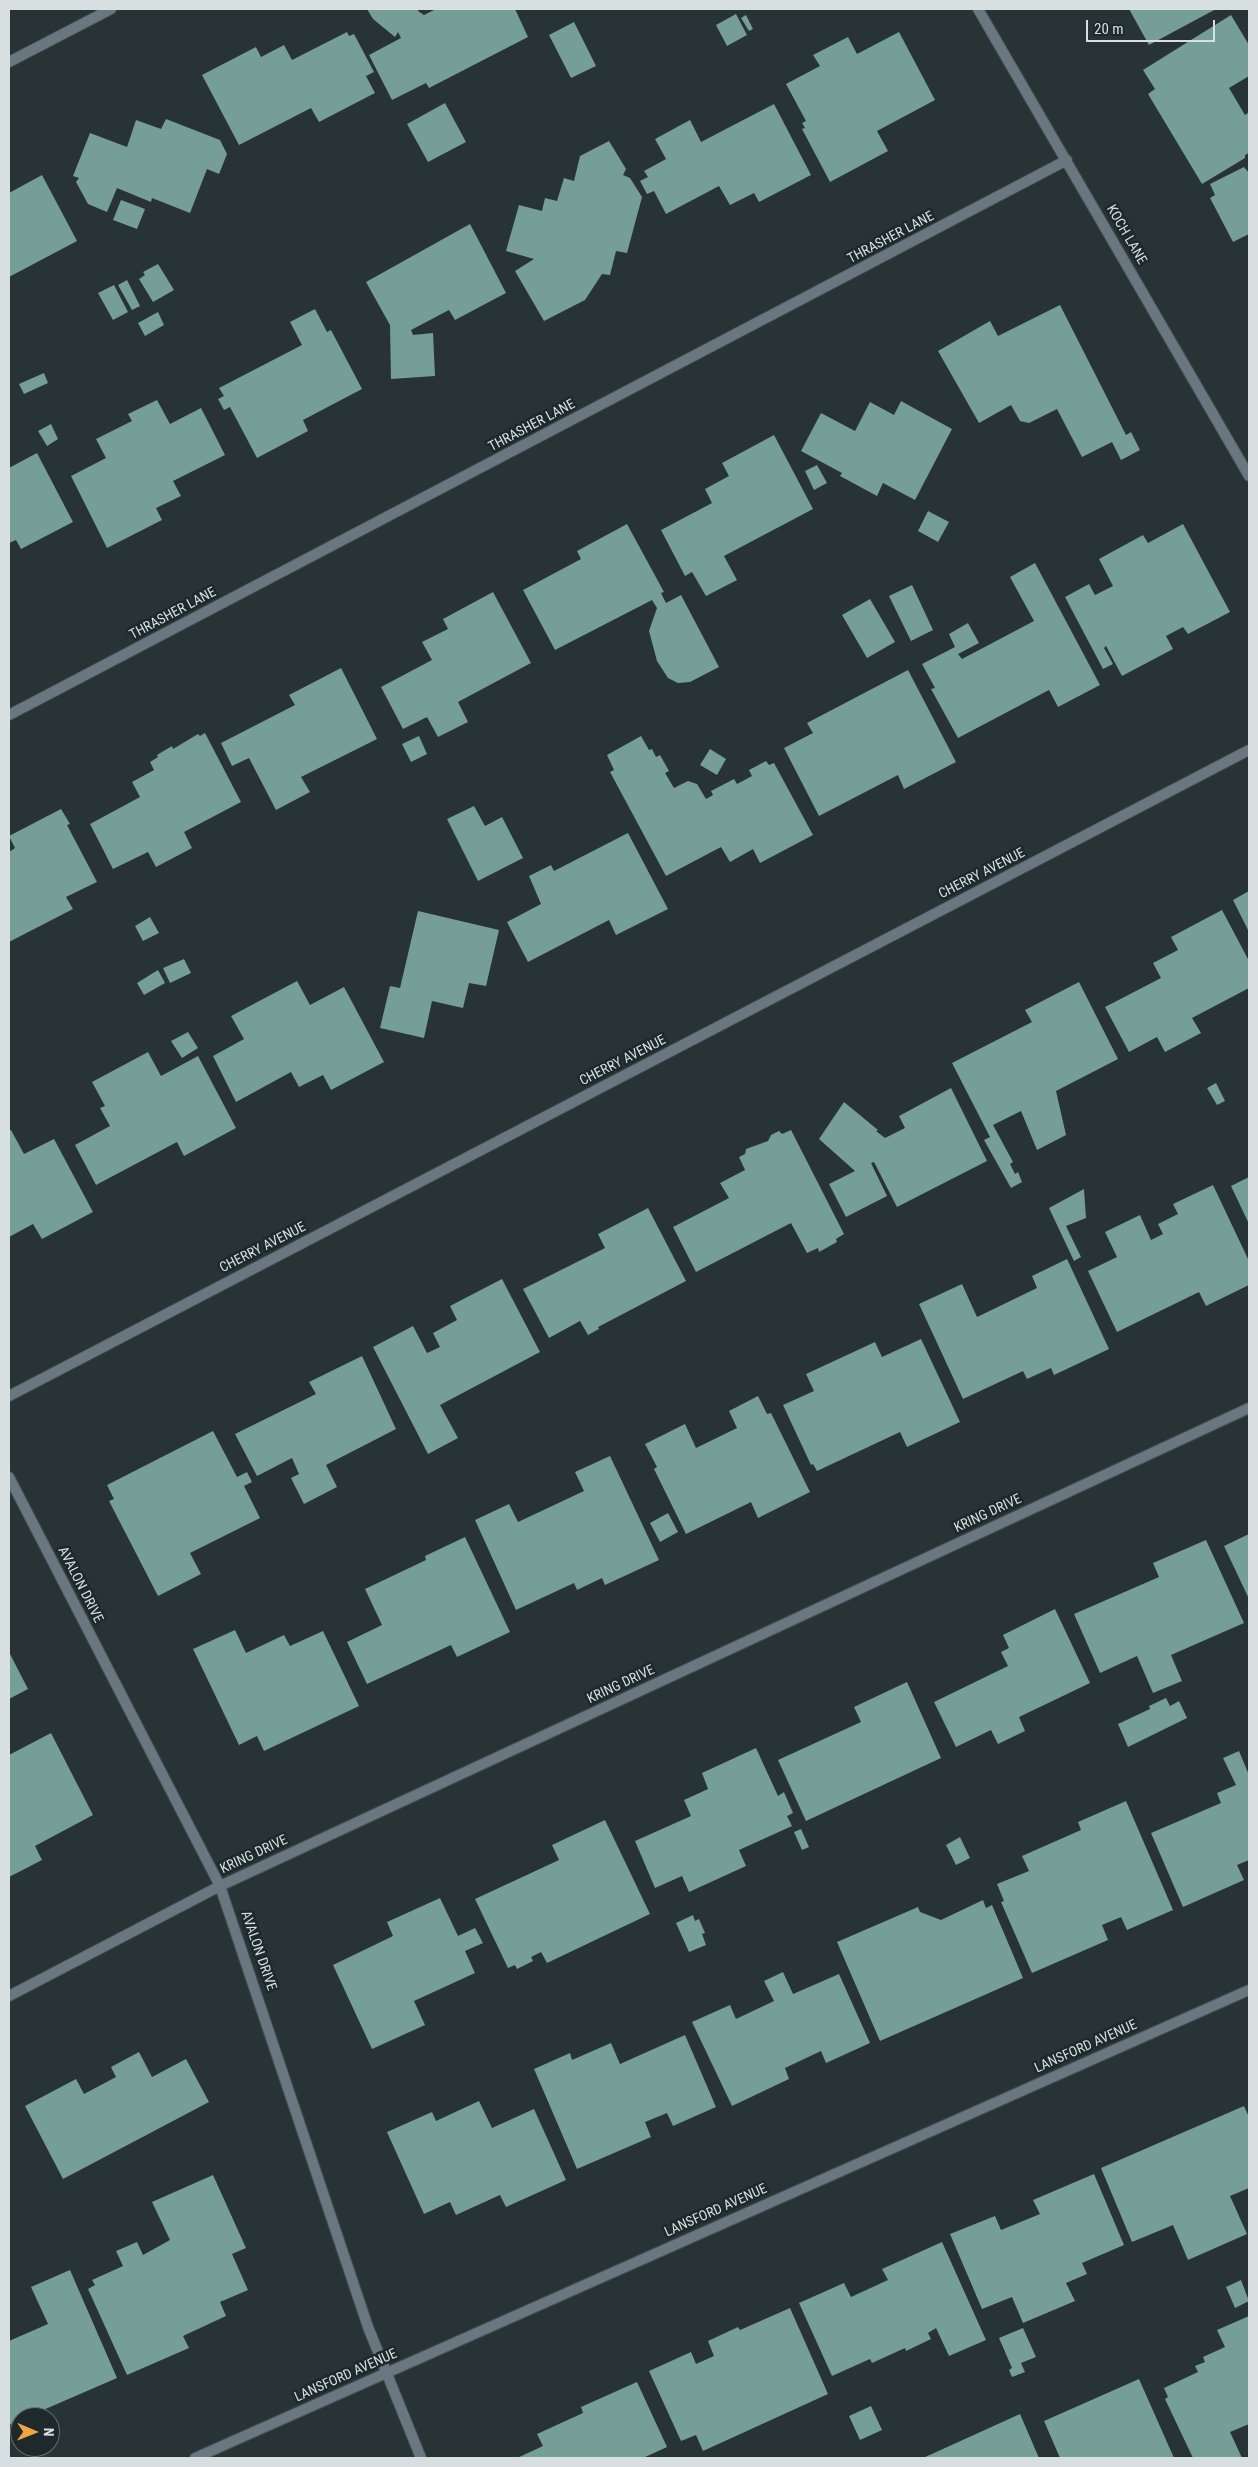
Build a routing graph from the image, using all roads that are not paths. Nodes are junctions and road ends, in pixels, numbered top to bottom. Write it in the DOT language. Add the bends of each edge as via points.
graph roads {
  1 [pos="111,9"];
  2 [pos="978,9"];
  3 [pos="9,62"];
  4 [pos="1067,160"];
  5 [pos="1249,476"];
  6 [pos="9,715"];
  7 [pos="1249,750"];
  8 [pos="9,1396"];
  9 [pos="1249,1408"];
  10 [pos="9,1477"];
  11 [pos="220,1886"];
  12 [pos="1249,1990"];
  13 [pos="9,1996"];
  14 [pos="386,2374"];
  15 [pos="194,2458"];
  16 [pos="421,2458"];
  1 -- 3 [label="street"];
  2 -- 4 [label="street, KOCH LANE"];
  4 -- 5 [label="street, KOCH LANE"];
  4 -- 6 [label="street, THRASHER LANE"];
  7 -- 8 [label="street, CHERRY AVENUE"];
  9 -- 11 [label="street, KRING DRIVE"];
  10 -- 11 [label="street, AVALON DRIVE"];
  11 -- 13 [label="street, KRING DRIVE"];
  11 -- 14 [label="street, AVALON DRIVE"];
  12 -- 14 [label="street, LANSFORD AVENUE"];
  14 -- 15 [label="street, LANSFORD AVENUE"];
  14 -- 16 [label="street, AVALON DRIVE"];
}
